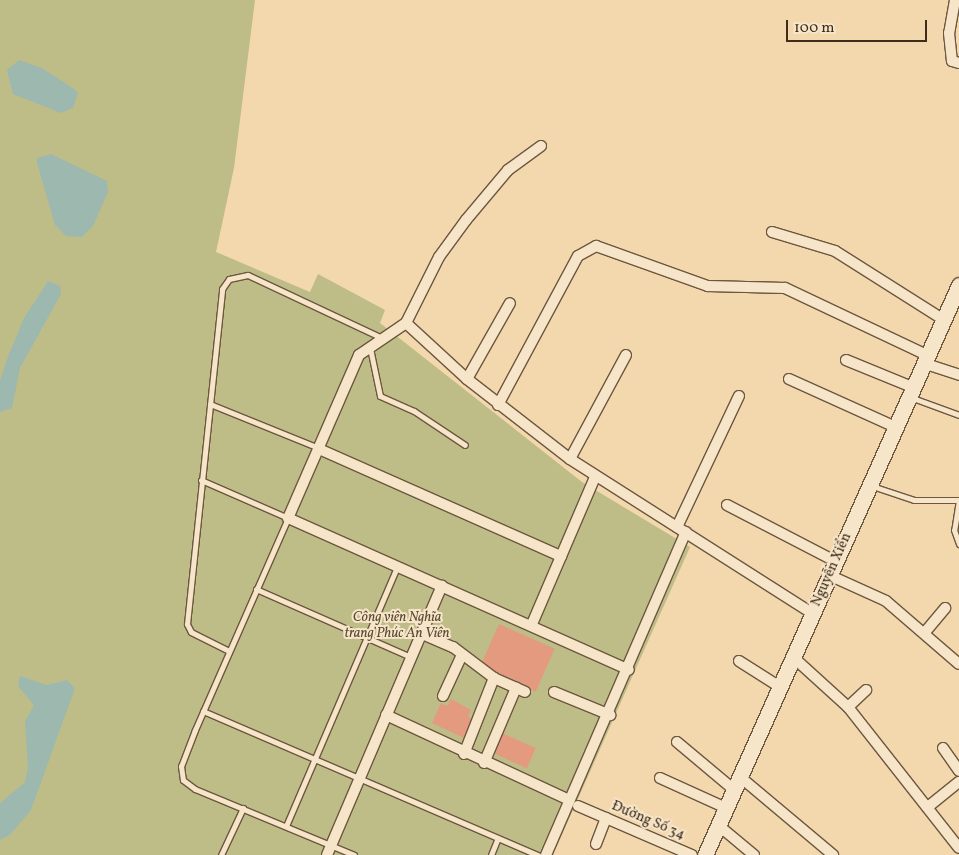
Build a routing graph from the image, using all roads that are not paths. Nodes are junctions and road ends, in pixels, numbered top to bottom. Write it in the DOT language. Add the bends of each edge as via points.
graph roads {
  1 [pos="955,0"];
  2 [pos="956,62"];
  3 [pos="541,146"];
  4 [pos="772,232"];
  5 [pos="959,285"];
  6 [pos="510,303"];
  7 [pos="944,320"];
  8 [pos="406,323"];
  9 [pos="383,339"];
  10 [pos="370,348"];
  11 [pos="626,355"];
  12 [pos="925,359"];
  13 [pos="846,360"];
  14 [pos="959,375"];
  15 [pos="467,379"];
  16 [pos="788,379"];
  17 [pos="910,392"];
  18 [pos="739,396"];
  19 [pos="210,404"];
  20 [pos="498,405"];
  21 [pos="959,415"];
  22 [pos="893,426"];
  23 [pos="466,445"];
  24 [pos="319,449"];
  25 [pos="570,459"];
  26 [pos="595,477"];
  27 [pos="201,480"];
  28 [pos="869,485"];
  29 [pos="959,500"];
  30 [pos="727,506"];
  31 [pos="288,518"];
  32 [pos="682,529"];
  33 [pos="959,544"];
  34 [pos="560,556"];
  35 [pos="398,565"];
  36 [pos="834,569"];
  37 [pos="442,586"];
  38 [pos="256,590"];
  39 [pos="945,608"];
  40 [pos="813,614"];
  41 [pos="532,624"];
  42 [pos="926,632"];
  43 [pos="422,634"];
  44 [pos="366,636"];
  45 [pos="229,651"];
  46 [pos="411,657"];
  47 [pos="460,657"];
  48 [pos="793,657"];
  49 [pos="738,661"];
  50 [pos="959,664"];
  51 [pos="629,670"];
  52 [pos="494,678"];
  53 [pos="780,687"];
  54 [pos="866,690"];
  55 [pos="554,692"];
  56 [pos="443,696"];
  57 [pos="848,707"];
  58 [pos="203,711"];
  59 [pos="610,714"];
  60 [pos="386,716"];
  61 [pos="677,742"];
  62 [pos="943,748"];
  63 [pos="464,754"];
  64 [pos="315,758"];
  65 [pos="484,763"];
  66 [pos="959,771"];
  67 [pos="359,778"];
  68 [pos="660,778"];
  69 [pos="959,782"];
  70 [pos="736,783"];
  71 [pos="573,803"];
  72 [pos="930,806"];
  73 [pos="243,808"];
  74 [pos="726,808"];
  75 [pos="606,818"];
  76 [pos="718,825"];
  77 [pos="286,826"];
  78 [pos="498,838"];
  79 [pos="596,844"];
  80 [pos="959,848"];
  81 [pos="329,850"];
  82 [pos="222,855"];
  83 [pos="354,855"];
  84 [pos="491,855"];
  85 [pos="538,855"];
  86 [pos="546,855"];
  87 [pos="692,855"];
  88 [pos="705,855"];
  89 [pos="754,855"];
  90 [pos="833,855"];
  1 -- 2 [label="street" via="949,22"];
  3 -- 8 [label="street" via="508,170 466,220 436,262"];
  4 -- 7 [label="street" via="834,251"];
  5 -- 7 [label="main road, Nguyễn Xiển"];
  6 -- 15 [label="street"];
  7 -- 12 [label="main road, Nguyễn Xiển"];
  8 -- 9 [label="street"];
  8 -- 15 [label="street"];
  9 -- 10 [label="street"];
  9 -- 19 [label="lane" via="248,275 238,275 222,288"];
  10 -- 23 [label="lane" via="380,396 414,410"];
  10 -- 24 [label="street" via="352,367"];
  11 -- 25 [label="street"];
  12 -- 14 [label="street"];
  12 -- 17 [label="main road, Nguyễn Xiển"];
  12 -- 20 [label="street" via="785,288 708,286 596,246 578,256"];
  13 -- 17 [label="street"];
  15 -- 20 [label="street"];
  16 -- 22 [label="street"];
  17 -- 21 [label="lane"];
  17 -- 22 [label="main road, Nguyễn Xiển"];
  18 -- 32 [label="street"];
  19 -- 24 [label="lane"];
  19 -- 27 [label="lane"];
  20 -- 25 [label="street"];
  22 -- 28 [label="main road, Nguyễn Xiển"];
  24 -- 31 [label="street"];
  24 -- 34 [label="street"];
  25 -- 26 [label="street"];
  26 -- 32 [label="street"];
  26 -- 34 [label="street"];
  27 -- 31 [label="lane"];
  27 -- 45 [label="lane" via="186,624 191,632"];
  28 -- 29 [label="lane" via="914,500"];
  28 -- 36 [label="main road, Nguyễn Xiển"];
  29 -- 33 [label="lane" via="954,530"];
  30 -- 36 [label="street"];
  31 -- 35 [label="street"];
  31 -- 38 [label="lane"];
  32 -- 40 [label="street"];
  32 -- 51 [label="street"];
  34 -- 41 [label="street"];
  35 -- 37 [label="street"];
  35 -- 44 [label="lane"];
  36 -- 40 [label="main road, Nguyễn Xiển"];
  36 -- 42 [label="street" via="886,601"];
  37 -- 41 [label="street"];
  37 -- 43 [label="street"];
  38 -- 44 [label="lane"];
  38 -- 45 [label="lane"];
  39 -- 42 [label="street"];
  40 -- 48 [label="main road, Nguyễn Xiển"];
  41 -- 51 [label="street"];
  42 -- 50 [label="street"];
  43 -- 46 [label="street"];
  43 -- 47 [label="street" via="453,647"];
  44 -- 46 [label="lane"];
  44 -- 64 [label="lane"];
  45 -- 58 [label="lane"];
  46 -- 60 [label="street"];
  47 -- 52 [label="street"];
  47 -- 56 [label="street"];
  48 -- 53 [label="main road, Nguyễn Xiển"];
  48 -- 57 [label="street"];
  49 -- 53 [label="street"];
  51 -- 59 [label="street"];
  52 -- 63 [label="street"];
  52 -- 65 [label="street" via="520,690"];
  53 -- 70 [label="main road, Nguyễn Xiển"];
  54 -- 57 [label="street"];
  55 -- 59 [label="street"];
  57 -- 72 [label="street"];
  58 -- 64 [label="lane"];
  58 -- 73 [label="lane" via="181,766 183,780"];
  59 -- 71 [label="street"];
  60 -- 63 [label="street, Đường Số 34"];
  60 -- 67 [label="street"];
  61 -- 70 [label="street"];
  62 -- 66 [label="street"];
  63 -- 65 [label="street, Đường Số 34"];
  64 -- 67 [label="lane"];
  64 -- 77 [label="lane"];
  65 -- 71 [label="street, Đường Số 34"];
  67 -- 78 [label="lane"];
  67 -- 81 [label="street"];
  68 -- 74 [label="street"];
  69 -- 72 [label="street"];
  70 -- 74 [label="main road, Nguyễn Xiển"];
  70 -- 90 [label="street"];
  71 -- 75 [label="street, Đường Số 34"];
  71 -- 86 [label="street"];
  72 -- 80 [label="street"];
  73 -- 77 [label="lane"];
  73 -- 82 [label="lane"];
  74 -- 76 [label="main road, Nguyễn Xiển"];
  75 -- 79 [label="street"];
  75 -- 87 [label="street, Đường Số 34"];
  76 -- 88 [label="main road, Nguyễn Xiển"];
  76 -- 89 [label="street"];
  77 -- 81 [label="lane"];
  78 -- 84 [label="lane"];
  78 -- 85 [label="lane"];
  81 -- 83 [label="lane"];
}
